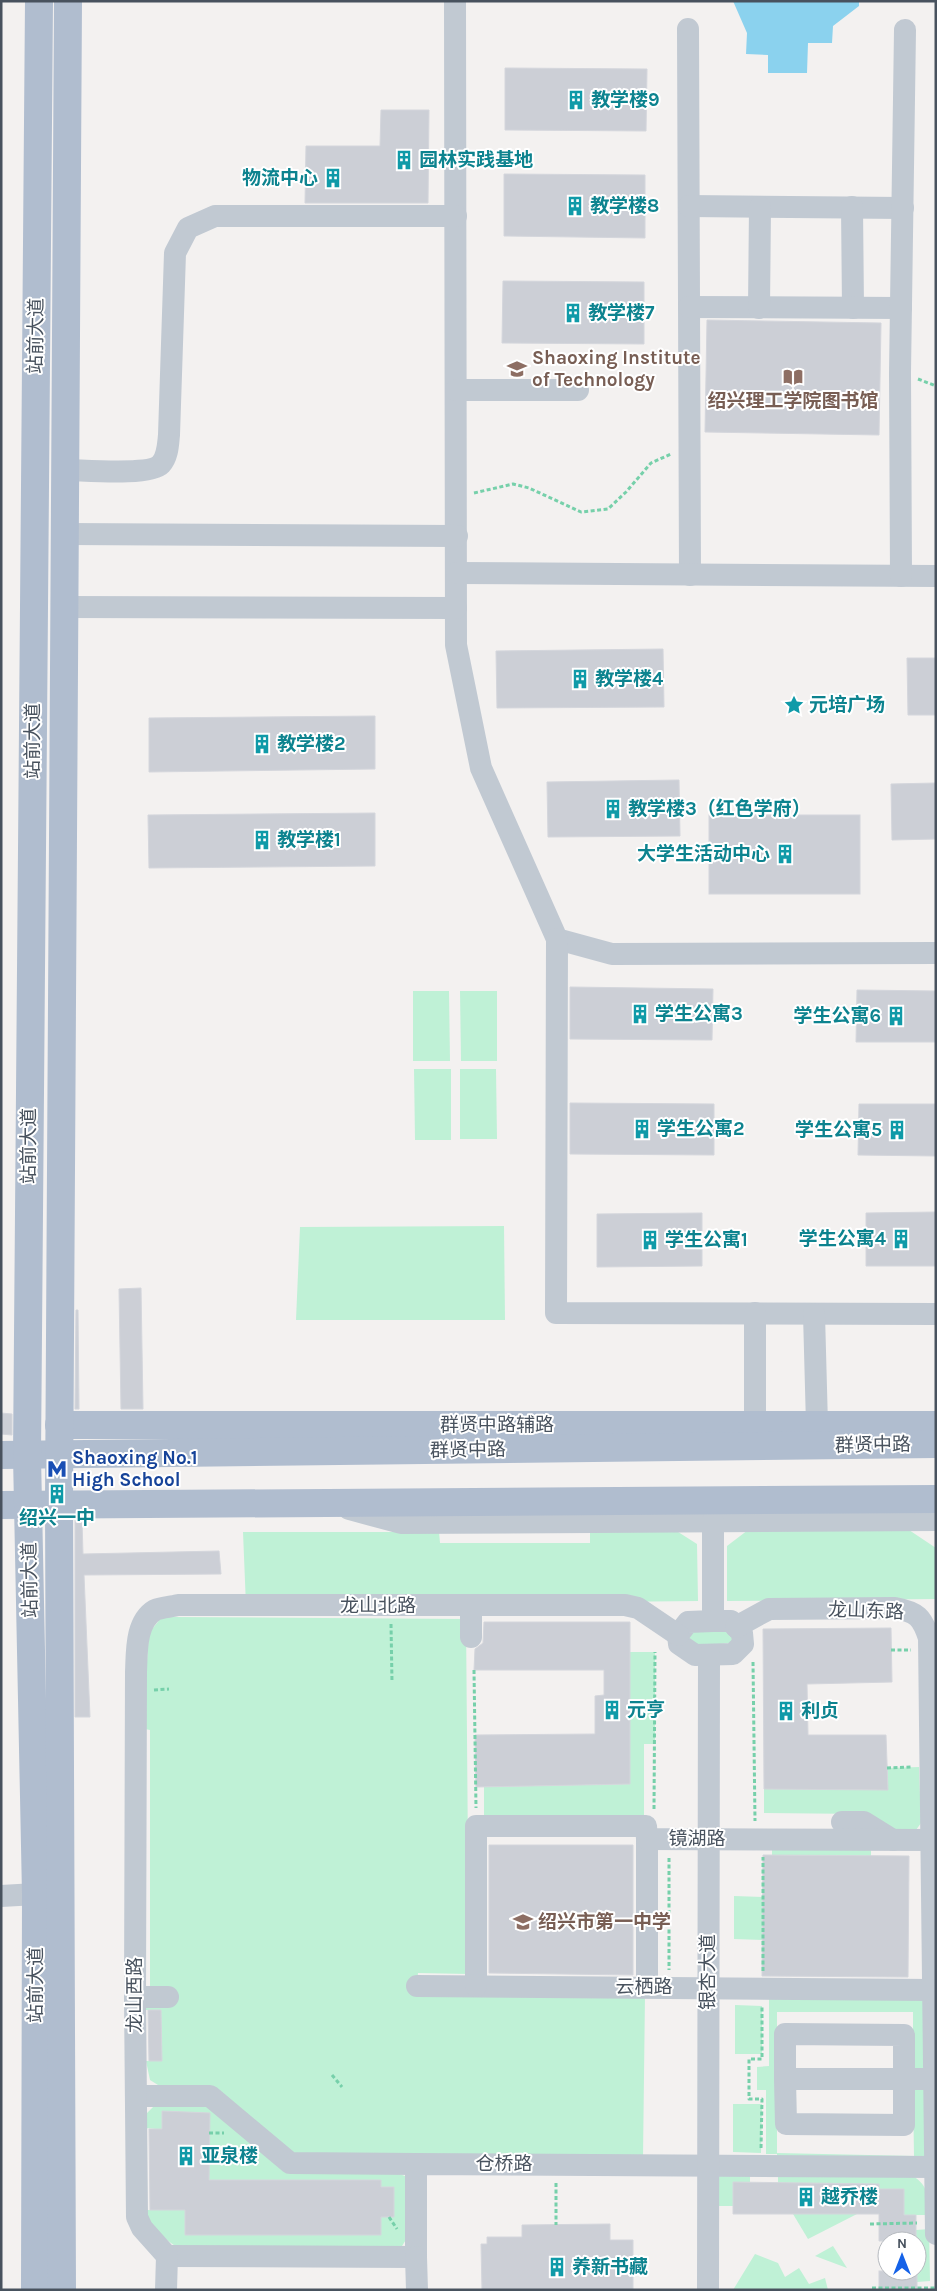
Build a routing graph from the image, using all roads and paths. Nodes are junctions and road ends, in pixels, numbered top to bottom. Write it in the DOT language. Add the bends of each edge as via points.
graph roads {
  1 [pos="39,1"];
  2 [pos="68,1"];
  3 [pos="455,1"];
  4 [pos="688,29"];
  5 [pos="905,30"];
  6 [pos="689,206"];
  7 [pos="760,207"];
  8 [pos="852,207"];
  9 [pos="903,208"];
  10 [pos="456,216"];
  11 [pos="689,307"];
  12 [pos="759,308"];
  13 [pos="853,308"];
  14 [pos="901,308"];
  15 [pos="456,390"];
  16 [pos="578,390"];
  17 [pos="689,451"];
  18 [pos="65,470"];
  19 [pos="456,497"];
  20 [pos="65,534"];
  21 [pos="457,536"];
  22 [pos="457,574"];
  23 [pos="690,575"];
  24 [pos="901,576"];
  25 [pos="936,576"];
  26 [pos="65,607"];
  27 [pos="456,608"];
  28 [pos="556,939"];
  29 [pos="936,953"];
  30 [pos="755,1313"];
  31 [pos="814,1314"];
  32 [pos="936,1314"];
  33 [pos="755,1425"];
  34 [pos="817,1425"];
  35 [pos="936,1425"];
  36 [pos="59,1426"];
  37 [pos="936,1444"];
  38 [pos="14,1456"];
  39 [pos="59,1456"];
  40 [pos="936,1499"];
  41 [pos="326,1502"];
  42 [pos="58,1504"];
  43 [pos="1,1505"];
  44 [pos="28,1505"];
  45 [pos="936,1520"];
  46 [pos="713,1521"];
  47 [pos="391,1606"];
  48 [pos="471,1606"];
  49 [pos="713,1621"];
  50 [pos="736,1627"];
  51 [pos="678,1635"];
  52 [pos="471,1637"];
  53 [pos="709,1655"];
  54 [pos="753,1659"];
  55 [pos="474,1670"];
  56 [pos="392,1682"];
  57 [pos="136,1690"];
  58 [pos="930,1767"];
  59 [pos="887,1768"];
  60 [pos="476,1787"];
  61 [pos="842,1822"];
  62 [pos="647,1839"];
  63 [pos="709,1839"];
  64 [pos="755,1839"];
  65 [pos="894,1840"];
  66 [pos="933,1840"];
  67 [pos="36,1894"];
  68 [pos="1,1896"];
  69 [pos="417,1986"];
  70 [pos="476,1986"];
  71 [pos="647,1987"];
  72 [pos="762,1987"];
  73 [pos="708,1988"];
  74 [pos="932,1990"];
  75 [pos="135,1997"];
  76 [pos="168,1997"];
  77 [pos="332,2075"];
  78 [pos="785,2078"];
  79 [pos="904,2079"];
  80 [pos="933,2079"];
  81 [pos="342,2087"];
  82 [pos="136,2096"];
  83 [pos="416,2164"];
  84 [pos="556,2165"];
  85 [pos="707,2165"];
  86 [pos="760,2166"];
  87 [pos="935,2167"];
  88 [pos="936,2223"];
  89 [pos="870,2224"];
  90 [pos="556,2225"];
  91 [pos="936,2234"];
  92 [pos="167,2256"];
  93 [pos="416,2257"];
  94 [pos="872,2288"];
  95 [pos="936,2288"];
  96 [pos="36,2290"];
  97 [pos="62,2290"];
  98 [pos="166,2290"];
  99 [pos="417,2290"];
  100 [pos="708,2290"];
  1 -- 38 [label="main road, 站前大道"];
  2 -- 18 [label="main road, 站前大道"];
  3 -- 10 [label="street"];
  4 -- 6 [label="street"];
  5 -- 9 [label="street"];
  6 -- 7 [label="street"];
  6 -- 11 [label="street"];
  7 -- 8 [label="street"];
  7 -- 12 [label="street"];
  8 -- 9 [label="street"];
  8 -- 13 [label="street"];
  9 -- 14 [label="street"];
  10 -- 15 [label="street"];
  10 -- 18 [label="street" via="215,216 188,228 175,253 170,435 166,457 160,466 146,471"];
  11 -- 12 [label="street"];
  11 -- 17 [label="street"];
  12 -- 13 [label="street"];
  13 -- 14 [label="street"];
  14 -- 24 [label="street"];
  15 -- 16 [label="street"];
  15 -- 19 [label="street"];
  17 -- 19 [label="path" via="670,454 651,463 608,508 581,512 513,484"];
  17 -- 23 [label="street"];
  18 -- 20 [label="main road, 站前大道"];
  19 -- 21 [label="street"];
  20 -- 21 [label="street"];
  20 -- 26 [label="main road, 站前大道"];
  21 -- 22 [label="street"];
  22 -- 23 [label="street"];
  22 -- 27 [label="street"];
  23 -- 24 [label="street"];
  24 -- 25 [label="street"];
  26 -- 27 [label="street"];
  26 -- 36 [label="main road, 站前大道"];
  27 -- 28 [label="street" via="456,645 481,768"];
  28 -- 29 [label="street" via="612,954"];
  28 -- 30 [label="street" via="556,1313"];
  30 -- 31 [label="street"];
  30 -- 33 [label="street"];
  31 -- 32 [label="street"];
  31 -- 34 [label="street"];
  33 -- 34 [label="main road, 群贤中路辅路"];
  33 -- 36 [label="main road, 群贤中路辅路"];
  34 -- 35 [label="main road, 群贤中路辅路"];
  36 -- 39 [label="main road, 站前大道"];
  37 -- 39 [label="main road, 群贤中路"];
  38 -- 39 [label="main road, 群贤中路"];
  38 -- 44 [label="main road, 站前大道"];
  39 -- 42 [label="main road, 站前大道"];
  40 -- 41 [label="main road"];
  41 -- 42 [label="main road"];
  41 -- 46 [label="street" via="401,1523"];
  42 -- 44 [label="main road"];
  42 -- 97 [label="main road, 站前大道"];
  43 -- 44 [label="main road"];
  44 -- 67 [label="main road, 站前大道"];
  45 -- 46 [label="street"];
  46 -- 49 [label="street"];
  47 -- 48 [label="street, 龙山北路"];
  47 -- 56 [label="path"];
  47 -- 57 [label="street, 龙山北路" via="178,1605 155,1610 143,1623 137,1645"];
  48 -- 51 [label="street, 龙山北路" via="624,1605 638,1608"];
  48 -- 52 [label="street"];
  49 -- 50 [label="street" via="731,1621"];
  49 -- 51 [label="street" via="688,1622"];
  50 -- 53 [label="street, 龙山北路" via="742,1633 743,1644 732,1654"];
  50 -- 58 [label="street, 龙山东路" via="769,1609 895,1608 912,1612 924,1623 929,1638"];
  51 -- 53 [label="street, 龙山北路" via="679,1644 694,1655"];
  53 -- 63 [label="street, 银杏大道"];
  54 -- 64 [label="path"];
  55 -- 60 [label="path"];
  57 -- 75 [label="street, 龙山西路"];
  58 -- 59 [label="path"];
  58 -- 66 [label="street, 龙山东路"];
  61 -- 65 [label="street" via="864,1822"];
  62 -- 63 [label="street, 镜湖路"];
  62 -- 70 [label="street, 镜湖路" via="646,1826 476,1826"];
  62 -- 71 [label="street"];
  63 -- 64 [label="street, 镜湖路"];
  63 -- 73 [label="street, 银杏大道"];
  64 -- 65 [label="street, 镜湖路"];
  64 -- 72 [label="path" via="756,1855 763,1855"];
  65 -- 66 [label="street, 镜湖路"];
  66 -- 74 [label="street, 龙山东路"];
  67 -- 68 [label="street"];
  67 -- 96 [label="main road, 站前大道"];
  69 -- 70 [label="street, 云栖路"];
  70 -- 71 [label="street, 云栖路"];
  71 -- 73 [label="street, 云栖路"];
  72 -- 73 [label="street, 云栖路"];
  72 -- 74 [label="street, 云栖路"];
  72 -- 86 [label="path" via="762,2059 749,2059 749,2099 762,2099"];
  73 -- 85 [label="street, 银杏大道"];
  74 -- 80 [label="street, 龙山东路"];
  75 -- 76 [label="street"];
  75 -- 82 [label="street, 龙山西路"];
  77 -- 81 [label="path"];
  78 -- 79 [label="street"];
  78 -- 79 [label="street" via="785,2034 795,2034 904,2035"];
  78 -- 79 [label="street" via="786,2124 894,2125 904,2125"];
  79 -- 80 [label="street"];
  80 -- 87 [label="street, 龙山东路"];
  82 -- 83 [label="street, 仓桥路" via="210,2096 290,2163"];
  82 -- 92 [label="street, 龙山西路" via="137,2216 142,2228"];
  83 -- 84 [label="street, 仓桥路"];
  83 -- 93 [label="street"];
  84 -- 85 [label="street, 仓桥路"];
  84 -- 90 [label="path"];
  85 -- 86 [label="street, 仓桥路"];
  85 -- 100 [label="street, 银杏大道"];
  86 -- 87 [label="street, 仓桥路"];
  87 -- 88 [label="street, 龙山东路"];
  88 -- 89 [label="path"];
  88 -- 91 [label="street, 龙山东路"];
  92 -- 93 [label="street"];
  92 -- 98 [label="street"];
  93 -- 99 [label="street"];
  94 -- 95 [label="path"];
}
